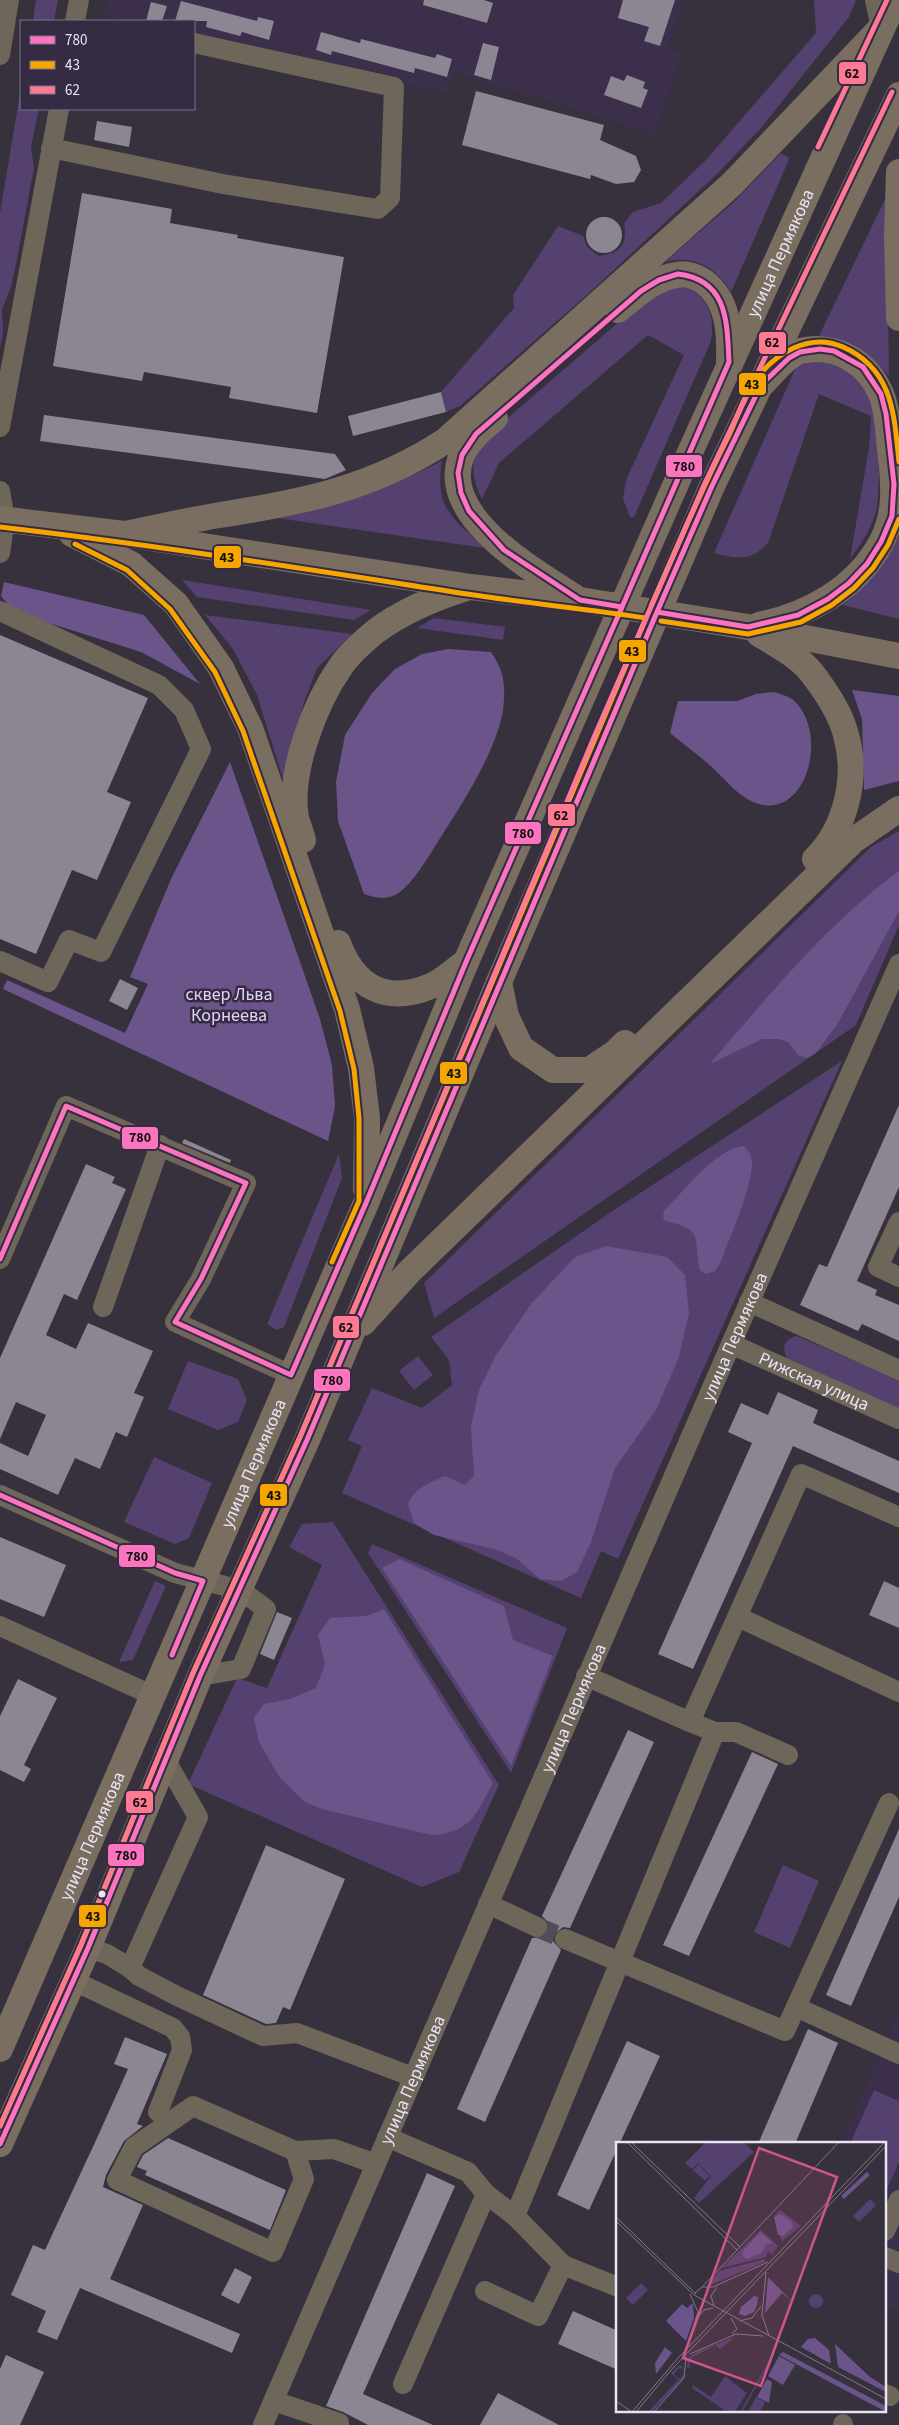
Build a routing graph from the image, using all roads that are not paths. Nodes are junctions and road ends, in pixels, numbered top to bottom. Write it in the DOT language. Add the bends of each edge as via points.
graph roads {
  1 [pos="9,0"];
  2 [pos="79,0"];
  3 [pos="875,0"];
  4 [pos="894,0"];
  5 [pos="78,20"];
  6 [pos="881,28"];
  7 [pos="195,43"];
  8 [pos="0,55"];
  9 [pos="899,95"];
  10 [pos="58,110"];
  11 [pos="51,148"];
  12 [pos="899,172"];
  13 [pos="899,318"];
  14 [pos="729,362"];
  15 [pos="761,386"];
  16 [pos="0,427"];
  17 [pos="0,491"];
  18 [pos="2,519"];
  19 [pos="56,526"];
  20 [pos="124,534"];
  21 [pos="0,553"];
  22 [pos="471,587"];
  23 [pos="580,600"];
  24 [pos="0,611"];
  25 [pos="748,627"];
  26 [pos="899,656"];
  27 [pos="899,809"];
  28 [pos="0,961"];
  29 [pos="466,962"];
  30 [pos="899,966"];
  31 [pos="499,982"];
  32 [pos="160,1146"];
  33 [pos="366,1203"];
  34 [pos="899,1222"];
  35 [pos="0,1259"];
  36 [pos="899,1277"];
  37 [pos="749,1302"];
  38 [pos="103,1307"];
  39 [pos="350,1336"];
  40 [pos="731,1344"];
  41 [pos="899,1370"];
  42 [pos="291,1375"];
  43 [pos="899,1419"];
  44 [pos="0,1495"];
  45 [pos="899,1517"];
  46 [pos="203,1581"];
  47 [pos="240,1590"];
  48 [pos="738,1616"];
  49 [pos="0,1626"];
  50 [pos="586,1676"];
  51 [pos="899,1692"];
  52 [pos="154,1696"];
  53 [pos="690,1722"];
  54 [pos="715,1732"];
  55 [pos="788,1755"];
  56 [pos="166,1761"];
  57 [pos="890,1803"];
  58 [pos="488,1904"];
  59 [pos="538,1927"];
  60 [pos="566,1939"];
  61 [pos="88,1948"];
  62 [pos="621,1964"];
  63 [pos="130,1968"];
  64 [pos="74,1980"];
  65 [pos="796,2007"];
  66 [pos="0,2049"];
  67 [pos="899,2054"];
  68 [pos="413,2078"];
  69 [pos="158,2112"];
  70 [pos="387,2136"];
  71 [pos="0,2144"];
  72 [pos="296,2151"];
  73 [pos="376,2164"];
  74 [pos="486,2194"];
  75 [pos="899,2200"];
  76 [pos="515,2216"];
  77 [pos="886,2229"];
  78 [pos="886,2256"];
  79 [pos="899,2263"];
  80 [pos="563,2265"];
  81 [pos="616,2286"];
  82 [pos="485,2291"];
  83 [pos="403,2384"];
  84 [pos="274,2401"];
  85 [pos="341,2424"];
  86 [pos="263,2425"];
  1 -- 8 [label="street"];
  2 -- 5 [label="street"];
  3 -- 6 [label="street"];
  4 -- 6 [label="main road, улица Пермякова"];
  6 -- 14 [label="main road, улица Пермякова"];
  6 -- 20 [label="main road" via="732,184 445,441 391,472 328,494"];
  7 -- 11 [label="street" via="394,87 390,198 378,209 222,184"];
  9 -- 15 [label="main road, улица Пермякова"];
  10 -- 11 [label="street"];
  11 -- 16 [label="street"];
  12 -- 13 [label="main road"];
  14 -- 23 [label="main road" via="728,321 711,288 695,276 678,274 659,280 641,291 476,434 462,455 458,473 461,493 469,512 504,550"];
  14 -- 29 [label="main road, улица Пермякова, bridge"];
  15 -- 25 [label="main road" via="789,358 800,352 834,351 863,367 881,394 894,484 892,516 882,542 848,583 828,599 798,615"];
  15 -- 31 [label="main road, улица Пермякова, bridge" via="712,486"];
  17 -- 18 [label="street"];
  18 -- 19 [label="main road"];
  18 -- 21 [label="street"];
  19 -- 20 [label="main road"];
  19 -- 33 [label="main road" via="131,564 176,604 221,668 250,728 348,1009 361,1068 367,1118"];
  20 -- 22 [label="main road"];
  22 -- 23 [label="main road"];
  22 -- 29 [label="main road" via="430,600 404,614 376,631 341,664 315,713 300,761 296,792 296,817 310,864 341,949 354,973 370,988 388,994 408,993 432,985"];
  23 -- 25 [label="main road"];
  24 -- 28 [label="street" via="159,685 184,710 201,749 101,952 70,940 48,982"];
  25 -- 26 [label="main road"];
  25 -- 31 [label="main road" via="784,649 810,672 833,704 846,735 850,764 848,796 836,833 798,876 616,1052 589,1070 553,1070 521,1048 506,1016"];
  27 -- 39 [label="main road" via="854,840 409,1272"];
  29 -- 33 [label="main road, улица Пермякова"];
  30 -- 37 [label="street, улица Пермякова"];
  31 -- 39 [label="main road, улица Пермякова"];
  32 -- 35 [label="street" via="66,1106"];
  32 -- 38 [label="street"];
  32 -- 42 [label="street" via="246,1184 202,1279 175,1322"];
  33 -- 42 [label="main road, улица Пермякова"];
  34 -- 36 [label="street" via="878,1267"];
  37 -- 40 [label="street, улица Пермякова"];
  37 -- 41 [label="street"];
  39 -- 47 [label="main road, улица Пермякова"];
  40 -- 43 [label="street, Рижская улица"];
  40 -- 50 [label="street, улица Пермякова"];
  42 -- 46 [label="main road, улица Пермякова"];
  44 -- 46 [label="street" via="175,1572"];
  45 -- 48 [label="street" via="801,1474"];
  46 -- 47 [label="street"];
  46 -- 52 [label="main road, улица Пермякова"];
  47 -- 56 [label="main road, улица Пермякова" via="200,1676"];
  48 -- 51 [label="street"];
  48 -- 53 [label="street"];
  49 -- 52 [label="street"];
  50 -- 53 [label="street"];
  50 -- 58 [label="street, улица Пермякова"];
  52 -- 66 [label="main road, улица Пермякова"];
  53 -- 54 [label="street"];
  54 -- 55 [label="street" via="736,1732"];
  54 -- 62 [label="street"];
  56 -- 61 [label="main road, улица Пермякова"];
  56 -- 63 [label="street" via="198,1817"];
  57 -- 65 [label="street"];
  58 -- 59 [label="street"];
  58 -- 68 [label="street, улица Пермякова"];
  60 -- 62 [label="street"];
  61 -- 63 [label="street" via="107,1954"];
  61 -- 64 [label="main road, улица Пермякова"];
  62 -- 65 [label="street" via="785,2031"];
  62 -- 76 [label="street"];
  63 -- 68 [label="street" via="177,1996 263,2036 297,2033"];
  64 -- 69 [label="street" via="173,2028 180,2037 182,2050"];
  64 -- 71 [label="main road, улица Пермякова"];
  65 -- 67 [label="street"];
  68 -- 70 [label="street, улица Пермякова"];
  70 -- 73 [label="street, улица Пермякова"];
  70 -- 74 [label="street" via="468,2172"];
  72 -- 72 [label="street" via="193,2106 134,2147 118,2180 273,2252 304,2179"];
  72 -- 73 [label="street" via="334,2149"];
  73 -- 84 [label="street, улица Пермякова"];
  74 -- 76 [label="street"];
  74 -- 83 [label="street"];
  75 -- 77 [label="street"];
  76 -- 80 [label="street"];
  78 -- 79 [label="street"];
  80 -- 81 [label="street"];
  80 -- 82 [label="street" via="538,2316"];
  84 -- 85 [label="street"];
  84 -- 86 [label="street, улица Пермякова"];
}
